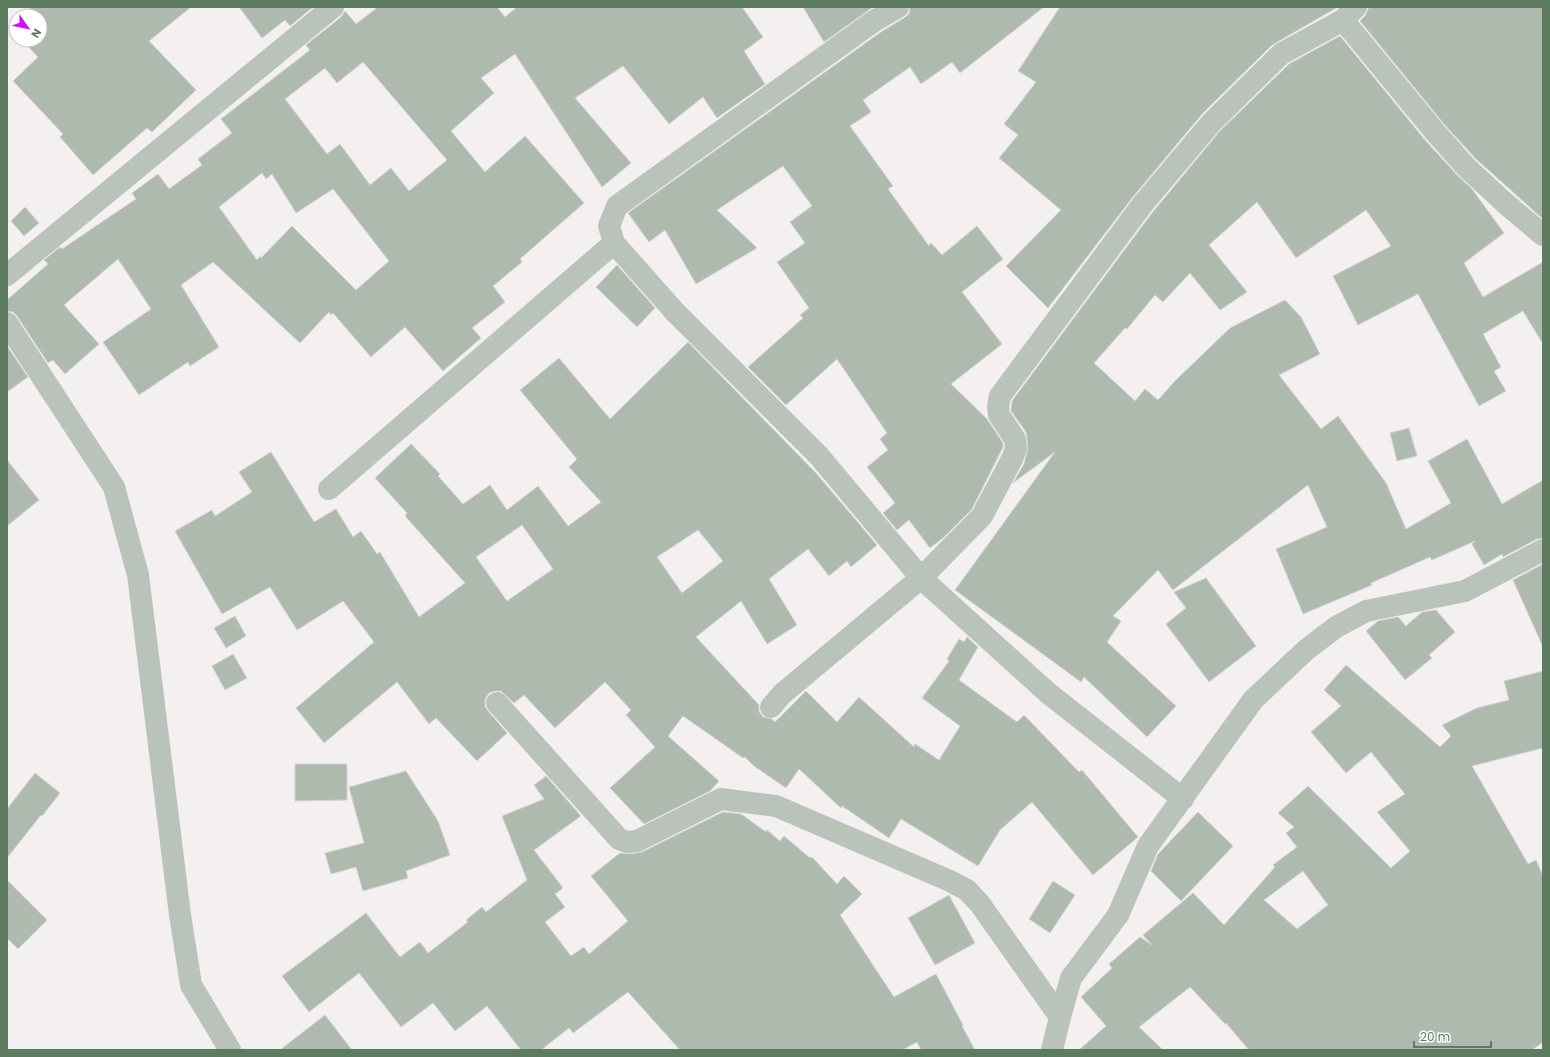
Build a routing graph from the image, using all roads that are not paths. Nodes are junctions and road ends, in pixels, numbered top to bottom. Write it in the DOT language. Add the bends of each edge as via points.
graph roads {
  1 [pos="333,7"];
  2 [pos="898,7"];
  3 [pos="1349,13"];
  4 [pos="1543,235"];
  5 [pos="614,243"];
  6 [pos="7,275"];
  7 [pos="7,323"];
  8 [pos="329,489"];
  9 [pos="1543,550"];
  10 [pos="921,578"];
  11 [pos="497,703"];
  12 [pos="771,707"];
  13 [pos="1183,799"];
  14 [pos="1060,1017"];
  15 [pos="230,1050"];
  16 [pos="1052,1050"];
  1 -- 6 [label="street"];
  2 -- 5 [label="street" via="874,21 617,206 609,226"];
  3 -- 4 [label="street" via="1430,126 1467,168"];
  3 -- 10 [label="street" via="1281,54 1211,123 1142,205 1000,396 999,415 1015,439 1016,449 1012,459 982,516"];
  5 -- 8 [label="street"];
  5 -- 10 [label="street" via="675,312 819,456"];
  7 -- 15 [label="street" via="114,487 138,575 191,985"];
  9 -- 13 [label="street" via="1465,591 1366,611 1336,627 1306,650 1254,700"];
  10 -- 12 [label="street" via="782,694"];
  10 -- 13 [label="street" via="1048,694"];
  11 -- 14 [label="street" via="619,839 627,842 637,841 722,798 776,806 967,890 980,904"];
  13 -- 14 [label="street" via="1148,846 1118,915 1071,978"];
  14 -- 16 [label="street"];
}
